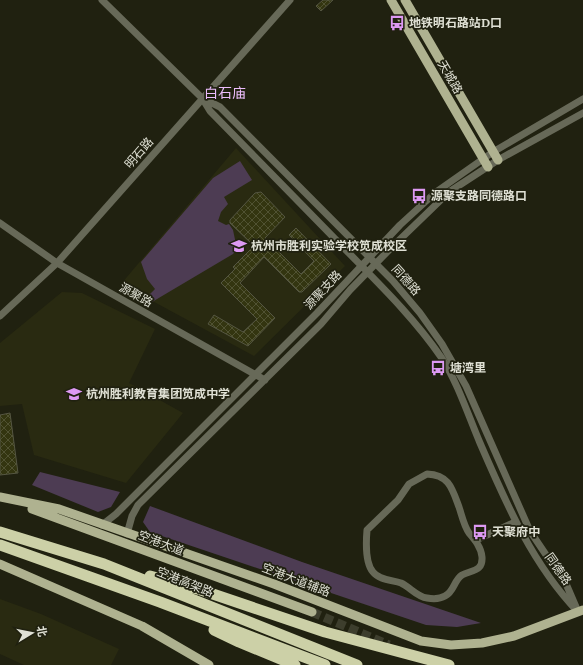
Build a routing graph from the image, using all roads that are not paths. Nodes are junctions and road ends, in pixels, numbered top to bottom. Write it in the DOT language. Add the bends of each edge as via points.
graph roads {
  1 [pos="102,0"];
  2 [pos="290,0"];
  3 [pos="390,0"];
  4 [pos="405,0"];
  5 [pos="202,98"];
  6 [pos="583,99"];
  7 [pos="583,113"];
  8 [pos="495,156"];
  9 [pos="486,163"];
  10 [pos="0,223"];
  11 [pos="369,257"];
  12 [pos="57,263"];
  13 [pos="376,264"];
  14 [pos="361,265"];
  15 [pos="368,272"];
  16 [pos="0,316"];
  17 [pos="255,375"];
  18 [pos="265,380"];
  19 [pos="0,498"];
  20 [pos="515,522"];
  21 [pos="102,525"];
  22 [pos="0,532"];
  23 [pos="127,534"];
  24 [pos="476,540"];
  25 [pos="0,545"];
  26 [pos="0,564"];
  27 [pos="104,564"];
  28 [pos="160,602"];
  29 [pos="580,611"];
  30 [pos="312,612"];
  31 [pos="173,643"];
  32 [pos="201,665"];
  33 [pos="209,665"];
  34 [pos="295,665"];
  35 [pos="324,665"];
  36 [pos="357,665"];
  37 [pos="449,665"];
  1 -- 5 [label="street, 同德路"];
  2 -- 5 [label="street, 明石路"];
  3 -- 9 [label="main road, 天城路"];
  4 -- 8 [label="main road, 天城路"];
  5 -- 11 [label="street, 同德路" via="220,108"];
  5 -- 12 [label="street, 明石路"];
  5 -- 14 [label="street, 同德路" via="210,111"];
  6 -- 8 [label="street, 源聚支路"];
  7 -- 8 [label="street, 源聚支路"];
  8 -- 9 [label="street, 源聚支路"];
  9 -- 11 [label="street, 源聚支路" via="436,192"];
  9 -- 13 [label="street, 源聚支路" via="449,192"];
  10 -- 12 [label="street, 源聚路"];
  11 -- 13 [label="street, 同德路"];
  11 -- 14 [label="street, 源聚支路"];
  12 -- 16 [label="street, 明石路"];
  12 -- 17 [label="street, 源聚路"];
  13 -- 15 [label="street, 源聚支路"];
  13 -- 29 [label="street, 同德路" via="420,313 442,344 466,386 530,531 567,586"];
  14 -- 15 [label="street, 同德路"];
  14 -- 17 [label="street, 源聚支路"];
  15 -- 18 [label="street, 源聚支路"];
  15 -- 20 [label="street, 同德路" via="416,324 442,358 460,393"];
  17 -- 18 [label="street, 源聚路"];
  17 -- 21 [label="street, 源聚支路"];
  18 -- 23 [label="street, 源聚支路" via="138,506"];
  19 -- 21 [label="main road, 空港大道辅路" via="59,509"];
  19 -- 30 [label="main road, 空港大道" via="59,517"];
  20 -- 24 [label="street"];
  20 -- 29 [label="street, 同德路" via="564,598"];
  21 -- 23 [label="main road, 空港大道辅路"];
  22 -- 27 [label="highway, 空港高架路"];
  23 -- 29 [label="main road, 空港大道辅路" via="274,584 421,641 451,645 482,643 514,636"];
  24 -- 24 [label="street" via="482,557 480,566 477,570 462,575 451,592 437,599 420,596 400,583 380,577 370,568 367,530 398,500 409,484 426,474 436,474 445,478 453,489 469,532"];
  25 -- 28 [label="highway"];
  26 -- 31 [label="main road" via="142,626"];
  27 -- 36 [label="highway, 空港高架路"];
  27 -- 37 [label="highway" via="201,590 325,632"];
  28 -- 34 [label="highway" via="239,642"];
  28 -- 35 [label="highway"];
  31 -- 32 [label="main road"];
  31 -- 33 [label="main road"];
}
